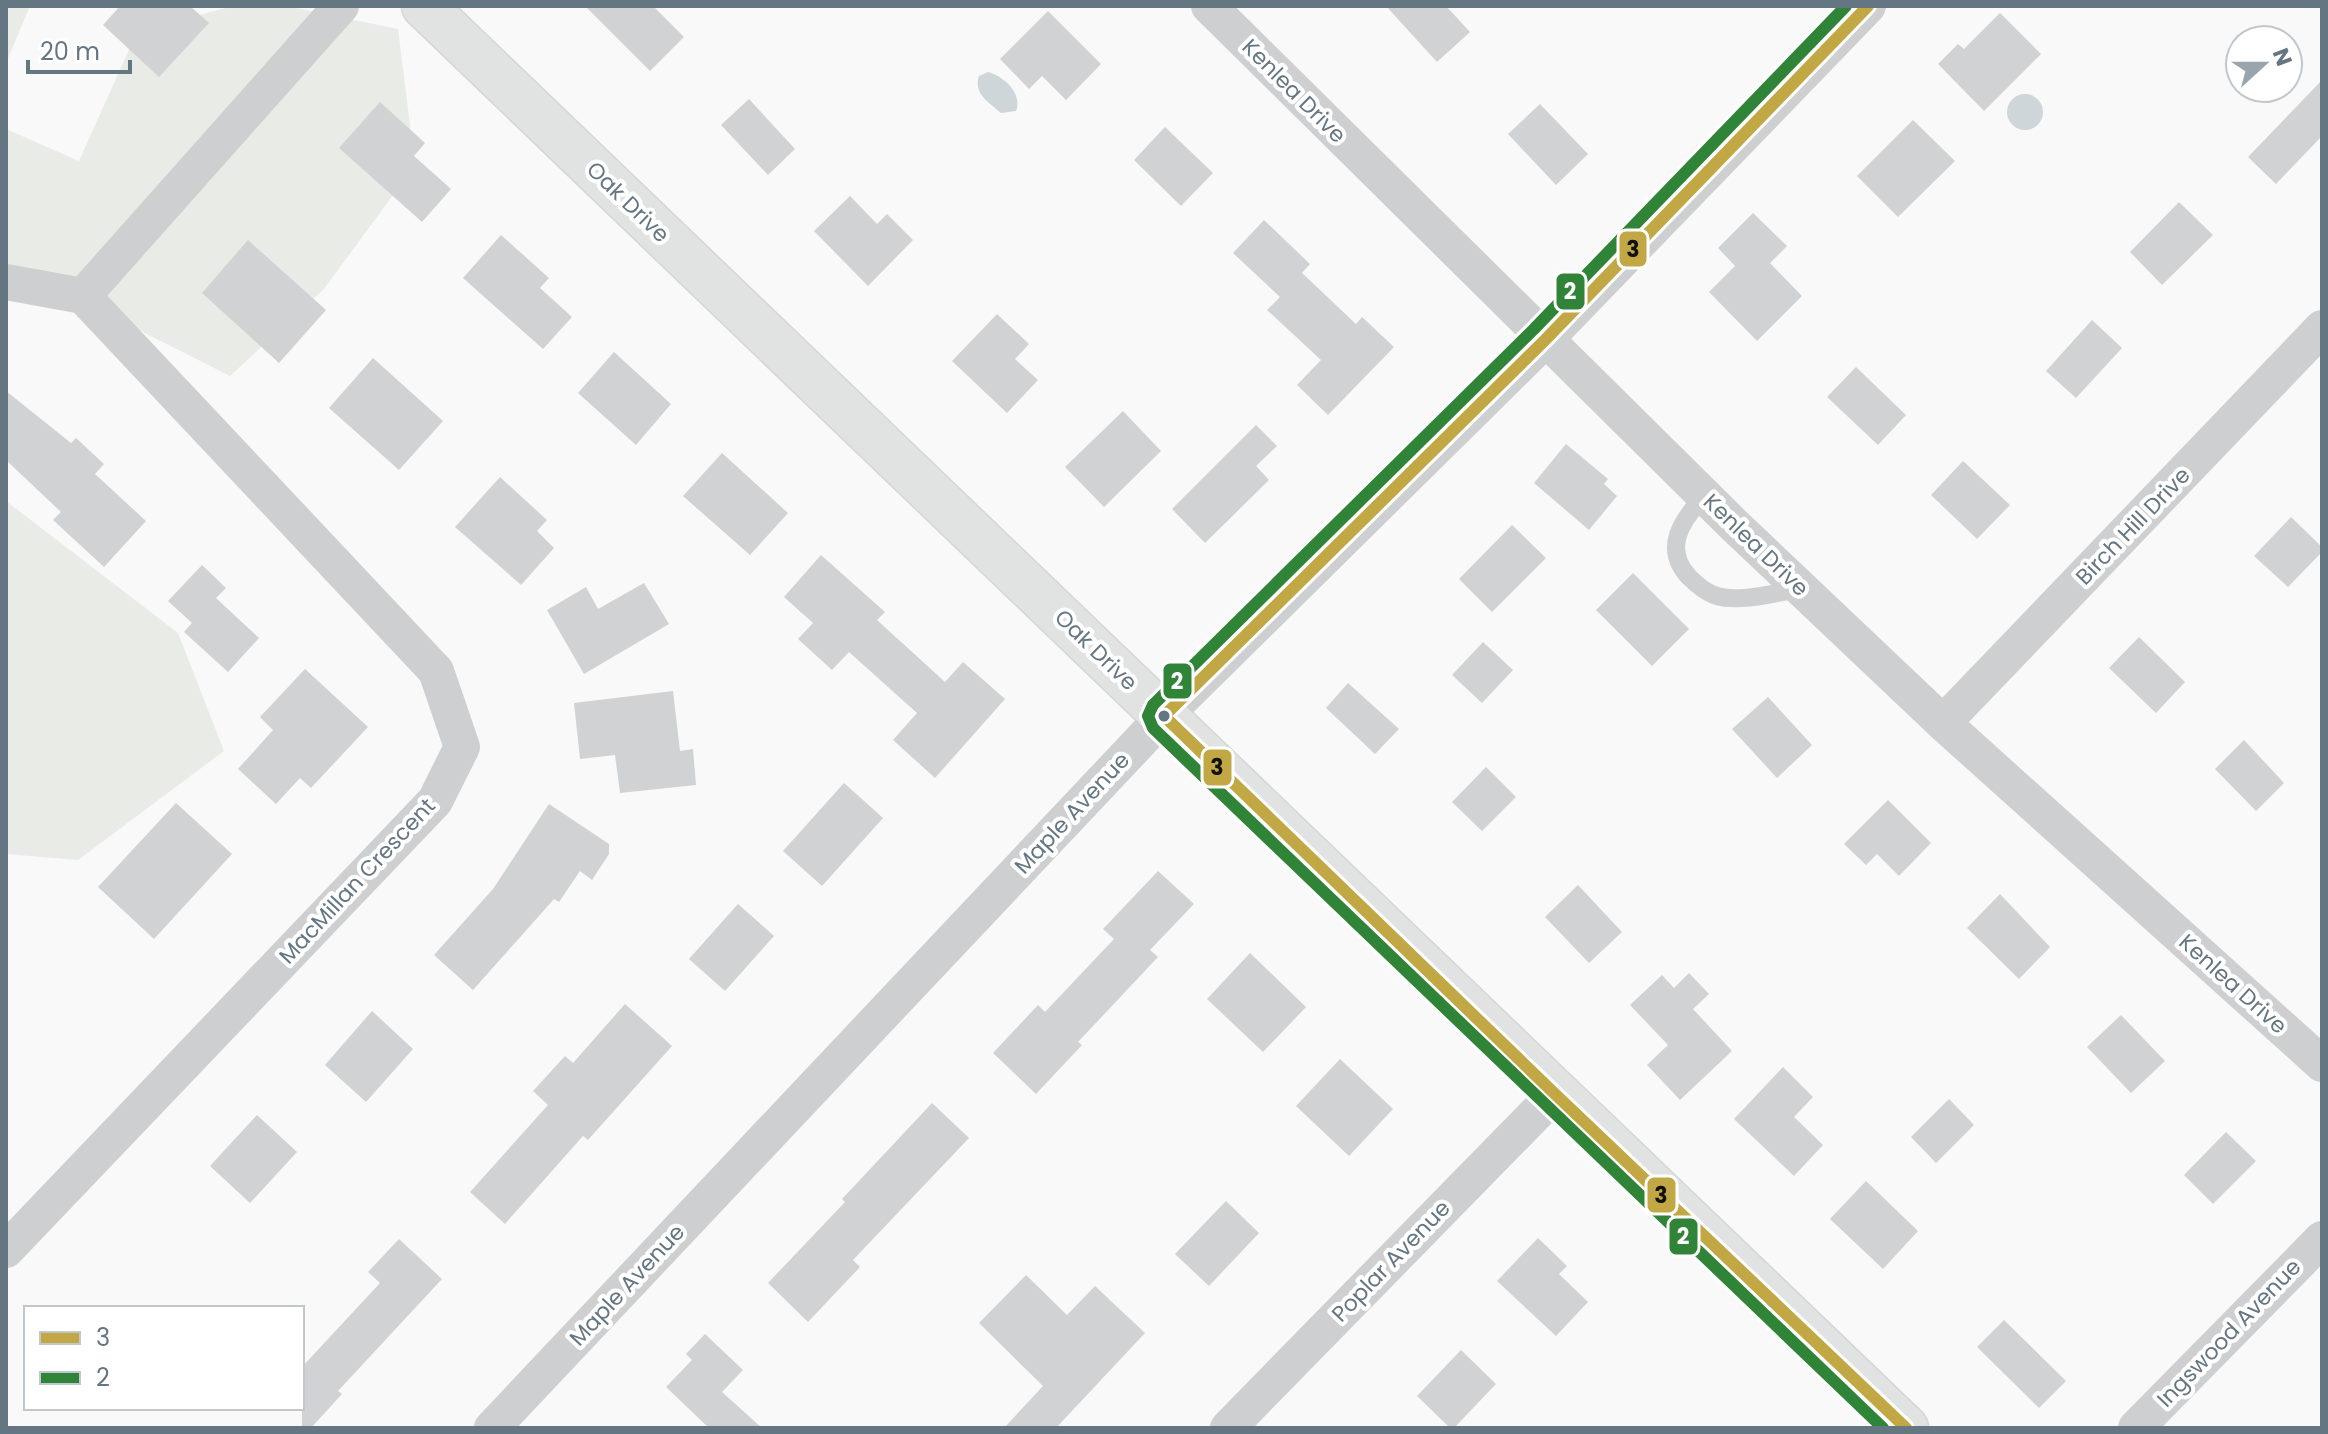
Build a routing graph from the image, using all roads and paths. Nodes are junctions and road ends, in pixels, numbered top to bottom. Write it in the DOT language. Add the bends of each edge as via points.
graph roads {
  1 [pos="341,6"];
  2 [pos="424,6"];
  3 [pos="1209,6"];
  4 [pos="1868,6"];
  5 [pos="6,282"];
  6 [pos="83,296"];
  7 [pos="2322,328"];
  8 [pos="1545,340"];
  9 [pos="1704,496"];
  10 [pos="1801,589"];
  11 [pos="1164,716"];
  12 [pos="1943,723"];
  13 [pos="2322,1064"];
  14 [pos="1555,1094"];
  15 [pos="2322,1239"];
  16 [pos="6,1250"];
  17 [pos="492,1428"];
  18 [pos="1228,1428"];
  19 [pos="1906,1428"];
  20 [pos="2136,1428"];
  1 -- 6 [label="street"];
  2 -- 11 [label="street, Oak Drive"];
  3 -- 8 [label="street, Kenlea Drive"];
  4 -- 8 [label="street, Maple Avenue"];
  5 -- 6 [label="street"];
  6 -- 16 [label="street, MacMillan Crescent" via="436,671 462,747 435,801"];
  7 -- 12 [label="street, Birch Hill Drive"];
  8 -- 9 [label="street, Kenlea Drive"];
  8 -- 11 [label="street, Maple Avenue"];
  9 -- 10 [label="street, Kenlea Drive"];
  9 -- 10 [label="lane" via="1675,540 1678,564 1692,580 1715,595 1739,597"];
  10 -- 12 [label="street, Kenlea Drive"];
  11 -- 14 [label="street, Oak Drive"];
  11 -- 17 [label="street, Maple Avenue"];
  12 -- 13 [label="street, Kenlea Drive"];
  14 -- 18 [label="street, Poplar Avenue"];
  14 -- 19 [label="street, Oak Drive"];
  15 -- 20 [label="street, Ingswood Avenue"];
}
